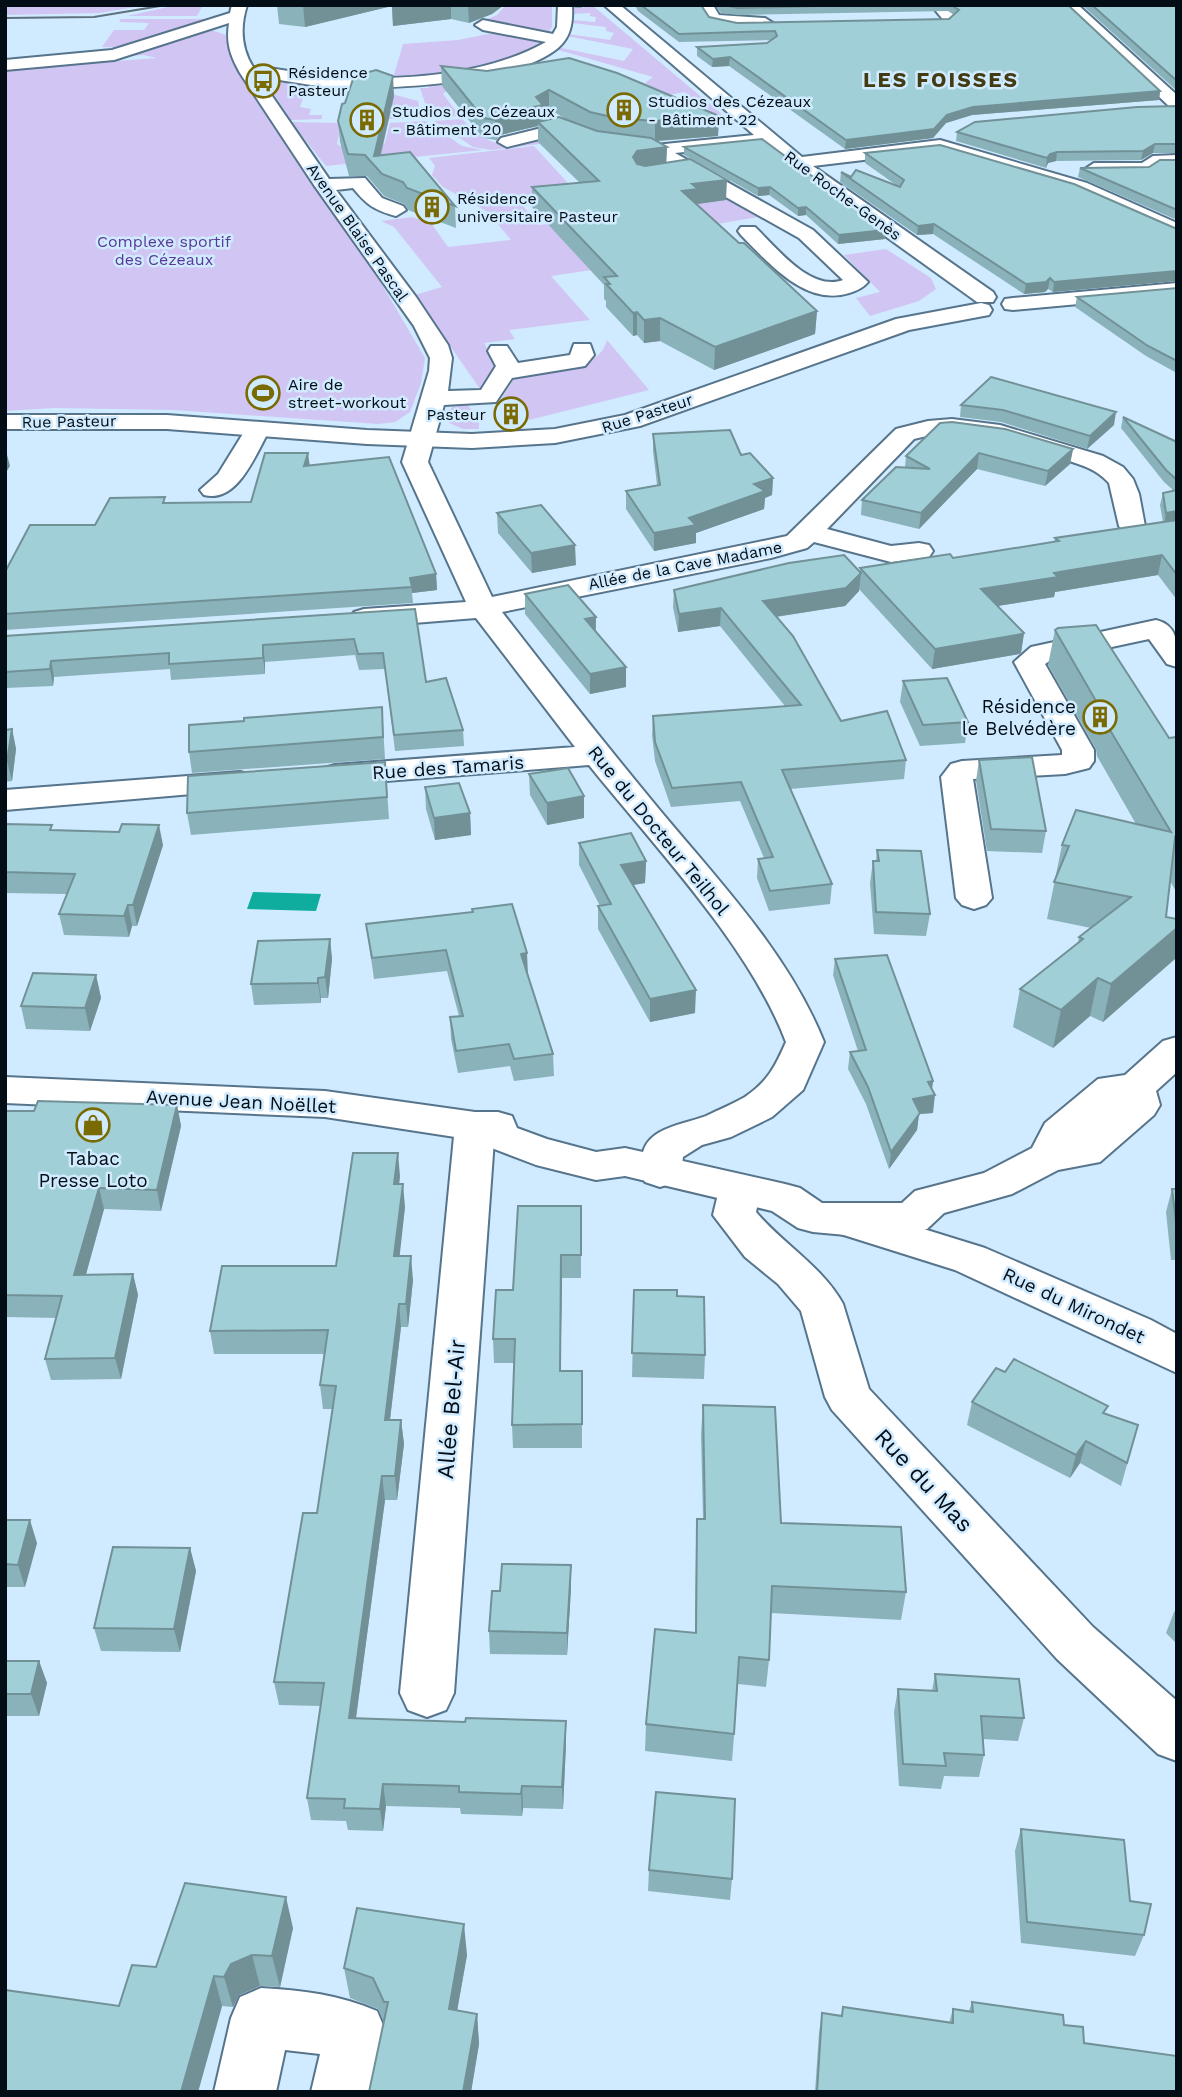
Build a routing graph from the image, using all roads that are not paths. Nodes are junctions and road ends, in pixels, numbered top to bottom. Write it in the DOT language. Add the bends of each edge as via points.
graph roads {
  1 [pos="565,5"];
  2 [pos="611,5"];
  3 [pos="705,5"];
  4 [pos="1069,5"];
  5 [pos="237,11"];
  6 [pos="778,23"];
  7 [pos="209,25"];
  8 [pos="483,25"];
  9 [pos="234,34"];
  10 [pos="557,39"];
  11 [pos="689,48"];
  12 [pos="663,50"];
  13 [pos="380,62"];
  14 [pos="5,65"];
  15 [pos="248,72"];
  16 [pos="373,82"];
  17 [pos="1171,107"];
  18 [pos="724,124"];
  19 [pos="683,131"];
  20 [pos="762,132"];
  21 [pos="581,136"];
  22 [pos="507,142"];
  23 [pos="699,145"];
  24 [pos="1177,161"];
  25 [pos="797,163"];
  26 [pos="693,171"];
  27 [pos="1034,172"];
  28 [pos="656,176"];
  29 [pos="323,185"];
  30 [pos="396,210"];
  31 [pos="748,231"];
  32 [pos="1177,232"];
  33 [pos="1177,289"];
  34 [pos="983,304"];
  35 [pos="582,349"];
  36 [pos="435,398"];
  37 [pos="5,422"];
  38 [pos="258,429"];
  39 [pos="419,439"];
  40 [pos="213,490"];
  41 [pos="1132,526"];
  42 [pos="809,532"];
  43 [pos="919,551"];
  44 [pos="482,606"];
  45 [pos="337,620"];
  46 [pos="1177,658"];
  47 [pos="597,755"];
  48 [pos="308,777"];
  49 [pos="267,780"];
  50 [pos="5,800"];
  51 [pos="974,898"];
  52 [pos="1177,1050"];
  53 [pos="5,1090"];
  54 [pos="475,1125"];
  55 [pos="643,1167"];
  56 [pos="762,1195"];
  57 [pos="930,1202"];
  58 [pos="846,1220"];
  59 [pos="970,1259"];
  60 [pos="1177,1355"];
  61 [pos="427,1693"];
  62 [pos="1177,1736"];
  63 [pos="245,2092"];
  64 [pos="342,2092"];
  1 -- 10 [label="street" via="565,28"];
  2 -- 12 [label="street, Rue Roche-Genès"];
  3 -- 6 [label="street" via="710,15 724,22"];
  4 -- 17 [label="street"];
  5 -- 7 [label="street"];
  5 -- 9 [label="street, Avenue Blaise Pascal"];
  7 -- 9 [label="street"];
  7 -- 14 [label="street" via="104,57"];
  8 -- 10 [label="street"];
  9 -- 15 [label="street, Avenue Blaise Pascal" via="238,56"];
  10 -- 16 [label="street" via="506,65 441,78"];
  11 -- 12 [label="street"];
  12 -- 20 [label="street, Rue Roche-Genès"];
  13 -- 16 [label="street"];
  15 -- 16 [label="street"];
  15 -- 29 [label="street, Avenue Blaise Pascal"];
  18 -- 20 [label="street"];
  19 -- 23 [label="street"];
  20 -- 23 [label="street"];
  20 -- 25 [label="street, Rue Roche-Genès"];
  21 -- 22 [label="street" via="553,123"];
  23 -- 26 [label="street" via="648,150"];
  24 -- 27 [label="street" via="1153,162 1147,168"];
  25 -- 27 [label="street" via="941,132"];
  25 -- 34 [label="street, Rue Roche-Genès"];
  26 -- 28 [label="street"];
  26 -- 31 [label="street" via="806,234 858,282 824,291 809,285"];
  27 -- 32 [label="street" via="1098,194"];
  29 -- 30 [label="street" via="358,182 375,202"];
  29 -- 36 [label="street, Avenue Blaise Pascal" via="422,321 441,356"];
  33 -- 34 [label="street" via="1013,304 1003,298"];
  34 -- 39 [label="street, Rue Pasteur" via="904,324 631,421 508,441"];
  35 -- 36 [label="street" via="578,361 502,362 488,397"];
  36 -- 39 [label="street, Avenue Blaise Pascal"];
  37 -- 38 [label="street, Rue Pasteur" via="142,421"];
  38 -- 39 [label="street, Rue Pasteur"];
  38 -- 40 [label="street" via="228,479"];
  39 -- 44 [label="street, Rue du Docteur Teilhol" via="415,462"];
  41 -- 42 [label="street, Allée de la Cave Madame" via="1122,478 1111,468 953,425 905,434"];
  42 -- 43 [label="street" via="891,554"];
  42 -- 44 [label="street, Allée de la Cave Madame" via="797,542 771,550"];
  44 -- 45 [label="street, Allée de la Cave Madame"];
  44 -- 47 [label="street, Rue du Docteur Teilhol"];
  46 -- 51 [label="street" via="1156,629 1041,653 1029,662 1078,750 1078,761 974,769 957,777"];
  47 -- 48 [label="street, Rue des Tamaris"];
  47 -- 55 [label="street, Rue du Docteur Teilhol" via="730,916 792,1009 805,1042 789,1081 758,1107 688,1135"];
  49 -- 50 [label="street"];
  52 -- 57 [label="street, Avenue Jean Noëllet" via="1135,1088 1140,1105 1086,1152 1049,1157 997,1185"];
  53 -- 54 [label="street, Avenue Jean Noëllet" via="325,1104"];
  54 -- 55 [label="street, Avenue Jean Noëllet" via="536,1151 596,1166"];
  54 -- 61 [label="street, Allée Bel-Air"];
  55 -- 56 [label="street, Avenue Jean Noëllet"];
  56 -- 57 [label="street, Avenue Jean Noëllet" via="907,1191"];
  56 -- 58 [label="street, Avenue Jean Noëllet" via="813,1217"];
  56 -- 62 [label="street, Rue du Mas" via="734,1215 821,1304 848,1397 1075,1643"];
  57 -- 58 [label="street, Avenue Jean Noëllet" via="912,1218"];
  57 -- 59 [label="street, Rue du Mirondet" via="944,1236"];
  58 -- 59 [label="street, Rue du Mirondet"];
  59 -- 60 [label="street, Rue du Mirondet"];
  63 -- 64 [label="street" via="261,2018 308,2021 356,2032"];
}
